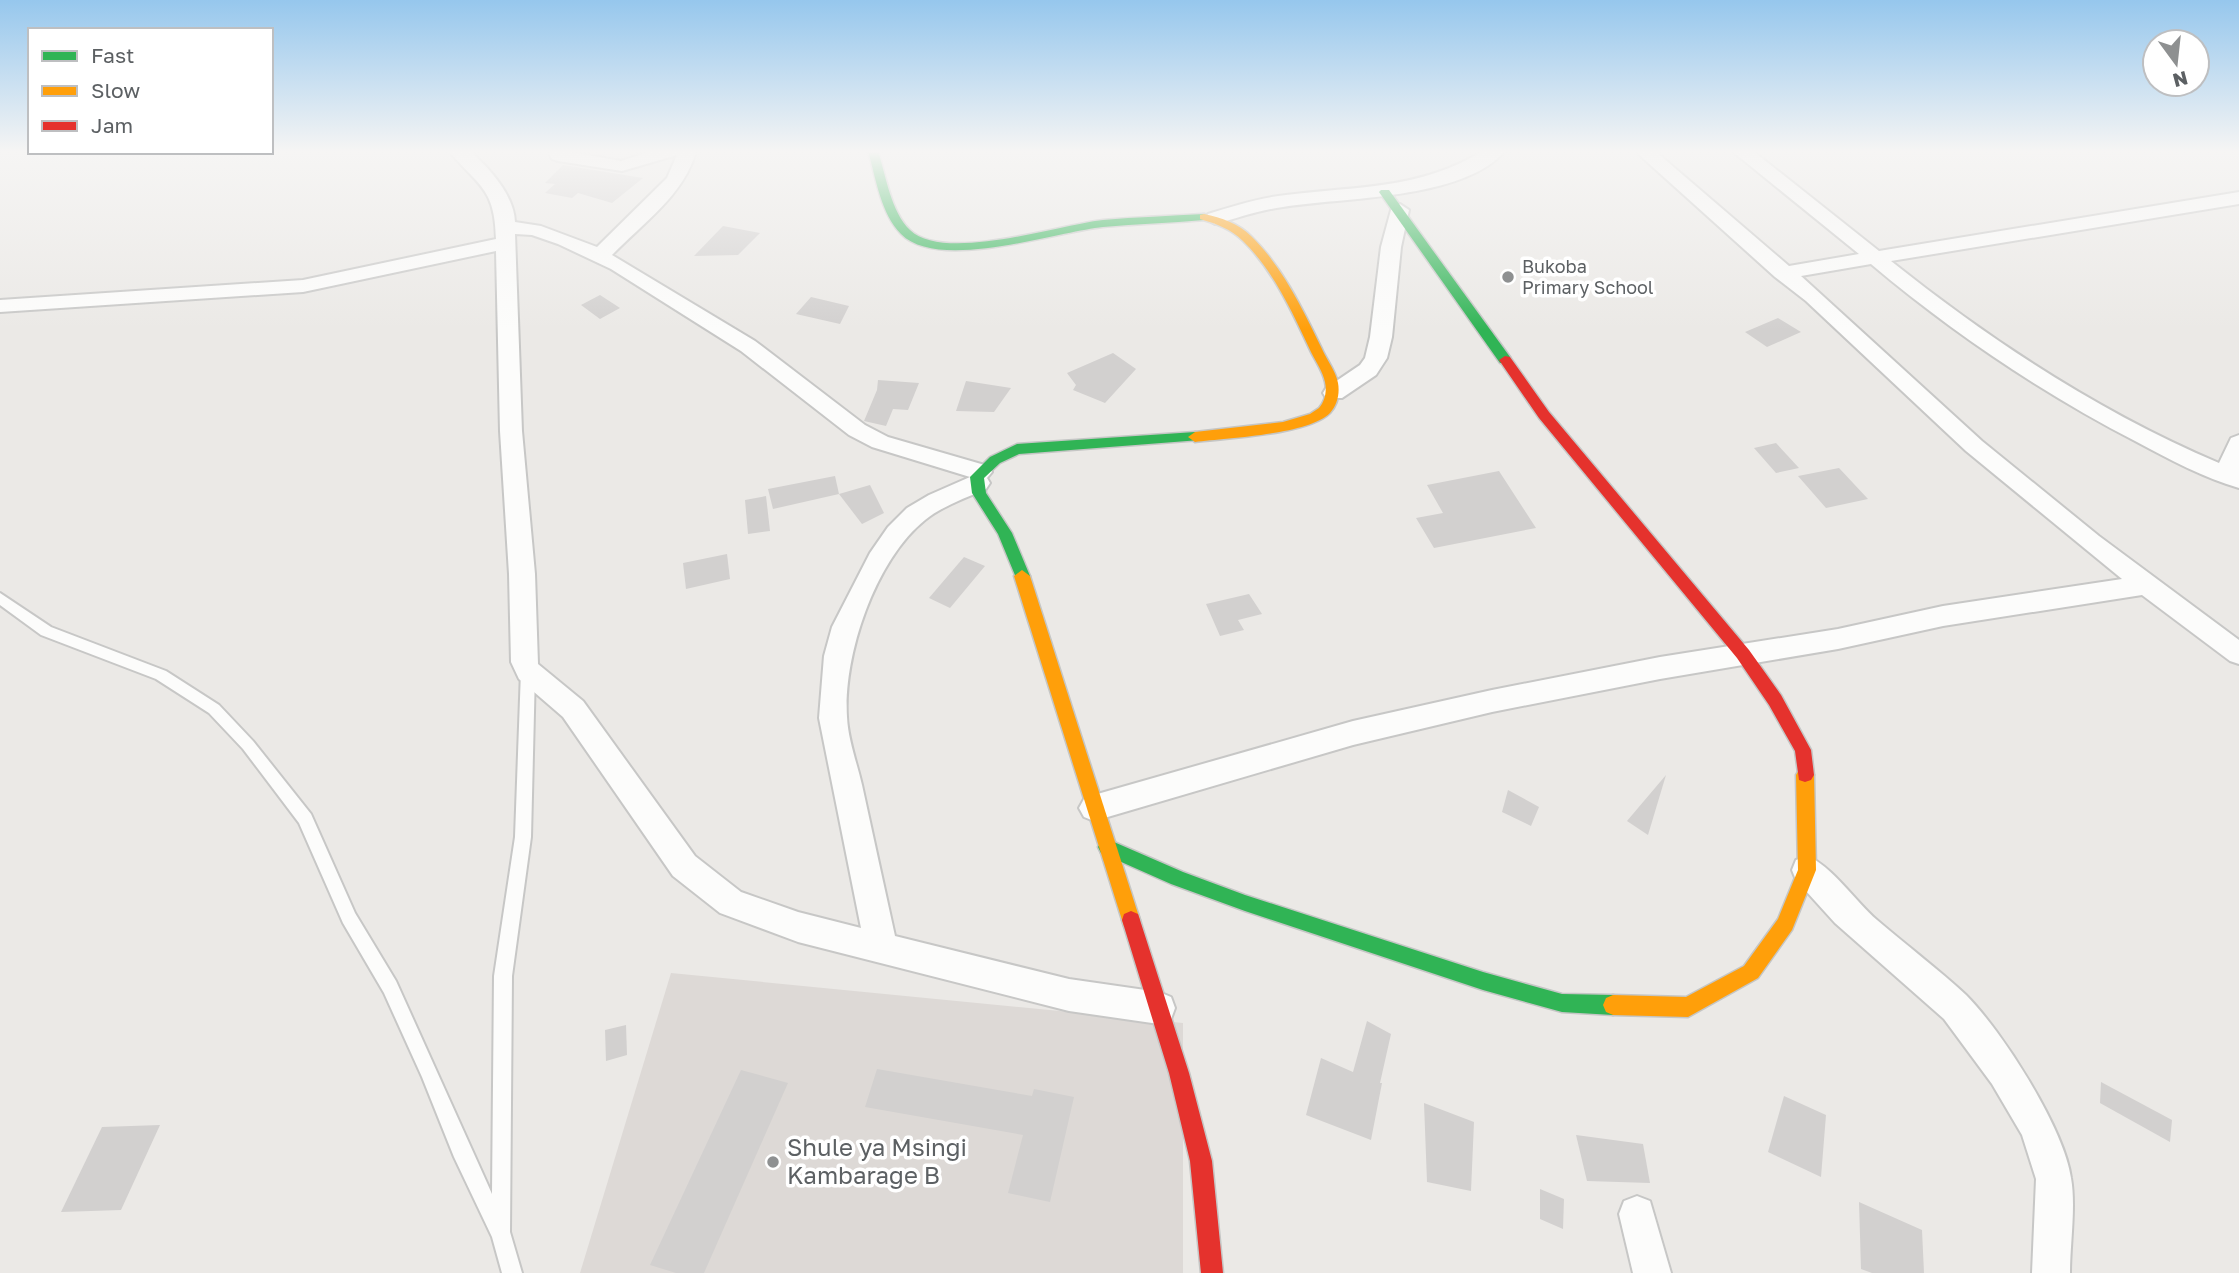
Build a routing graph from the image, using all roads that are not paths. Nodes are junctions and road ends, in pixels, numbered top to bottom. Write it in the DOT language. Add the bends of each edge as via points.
graph roads {
  1 [pos="501,210"];
  2 [pos="645,210"];
  3 [pos="891,210"];
  4 [pos="1234,210"];
  5 [pos="1400,210"];
  6 [pos="1711,210"];
  7 [pos="1819,210"];
  8 [pos="2165,210"];
  9 [pos="1215,218"];
  10 [pos="506,235"];
  11 [pos="599,256"];
  12 [pos="1877,259"];
  13 [pos="1782,273"];
  14 [pos="0,306"];
  15 [pos="1334,393"];
  16 [pos="2239,443"];
  17 [pos="979,477"];
  18 [pos="2232,477"];
  19 [pos="2145,585"];
  20 [pos="0,598"];
  21 [pos="1743,654"];
  22 [pos="2239,654"];
  23 [pos="528,671"];
  24 [pos="1094,808"];
  25 [pos="1107,847"];
  26 [pos="1807,870"];
  27 [pos="881,947"];
  28 [pos="1159,1009"];
  29 [pos="1637,1214"];
  30 [pos="501,1235"];
  31 [pos="512,1273"];
  32 [pos="1212,1273"];
  33 [pos="1652,1273"];
  34 [pos="2051,1273"];
  1 -- 10 [label="street"];
  2 -- 11 [label="street"];
  3 -- 9 [label="street" via="899,226 919,243 937,247 980,246 1170,218"];
  4 -- 9 [label="street"];
  5 -- 15 [label="street" via="1376,358"];
  5 -- 21 [label="street" via="1544,415"];
  6 -- 13 [label="street"];
  7 -- 12 [label="street"];
  8 -- 12 [label="street"];
  9 -- 15 [label="street" via="1240,232 1270,267"];
  10 -- 11 [label="street" via="534,230"];
  10 -- 14 [label="street" via="363,275 303,286"];
  10 -- 23 [label="street" via="511,431"];
  11 -- 17 [label="street" via="664,291 748,346 857,429"];
  12 -- 13 [label="street"];
  12 -- 18 [label="street" via="2053,386 2123,428"];
  13 -- 19 [label="street" via="1975,446"];
  15 -- 17 [label="street" via="1318,418 1305,422 1169,440 1017,449 996,457"];
  16 -- 18 [label="street"];
  17 -- 24 [label="street" via="979,493 1005,533 1020,570"];
  17 -- 27 [label="street" via="926,508 897,533 878,559 845,627 837,656 833,718"];
  19 -- 21 [label="street" via="1943,616"];
  19 -- 22 [label="street"];
  20 -- 30 [label="lane" via="46,631 161,675 214,709 248,745 305,819 349,918 390,988"];
  21 -- 24 [label="street" via="1492,701 1353,733"];
  21 -- 26 [label="street" via="1803,750"];
  23 -- 27 [label="street" via="573,709 684,866 730,904"];
  23 -- 30 [label="lane" via="523,837 503,976"];
  24 -- 25 [label="street"];
  25 -- 26 [label="street" via="1245,903 1483,981 1562,1003 1633,1007 1688,1007 1751,972 1786,924"];
  25 -- 28 [label="street"];
  26 -- 34 [label="street" via="1846,913 1956,1008 2010,1082 2034,1123 2054,1179"];
  27 -- 28 [label="street" via="1069,995"];
  28 -- 32 [label="street" via="1201,1161"];
  29 -- 33 [label="street"];
  30 -- 31 [label="lane"];
}
